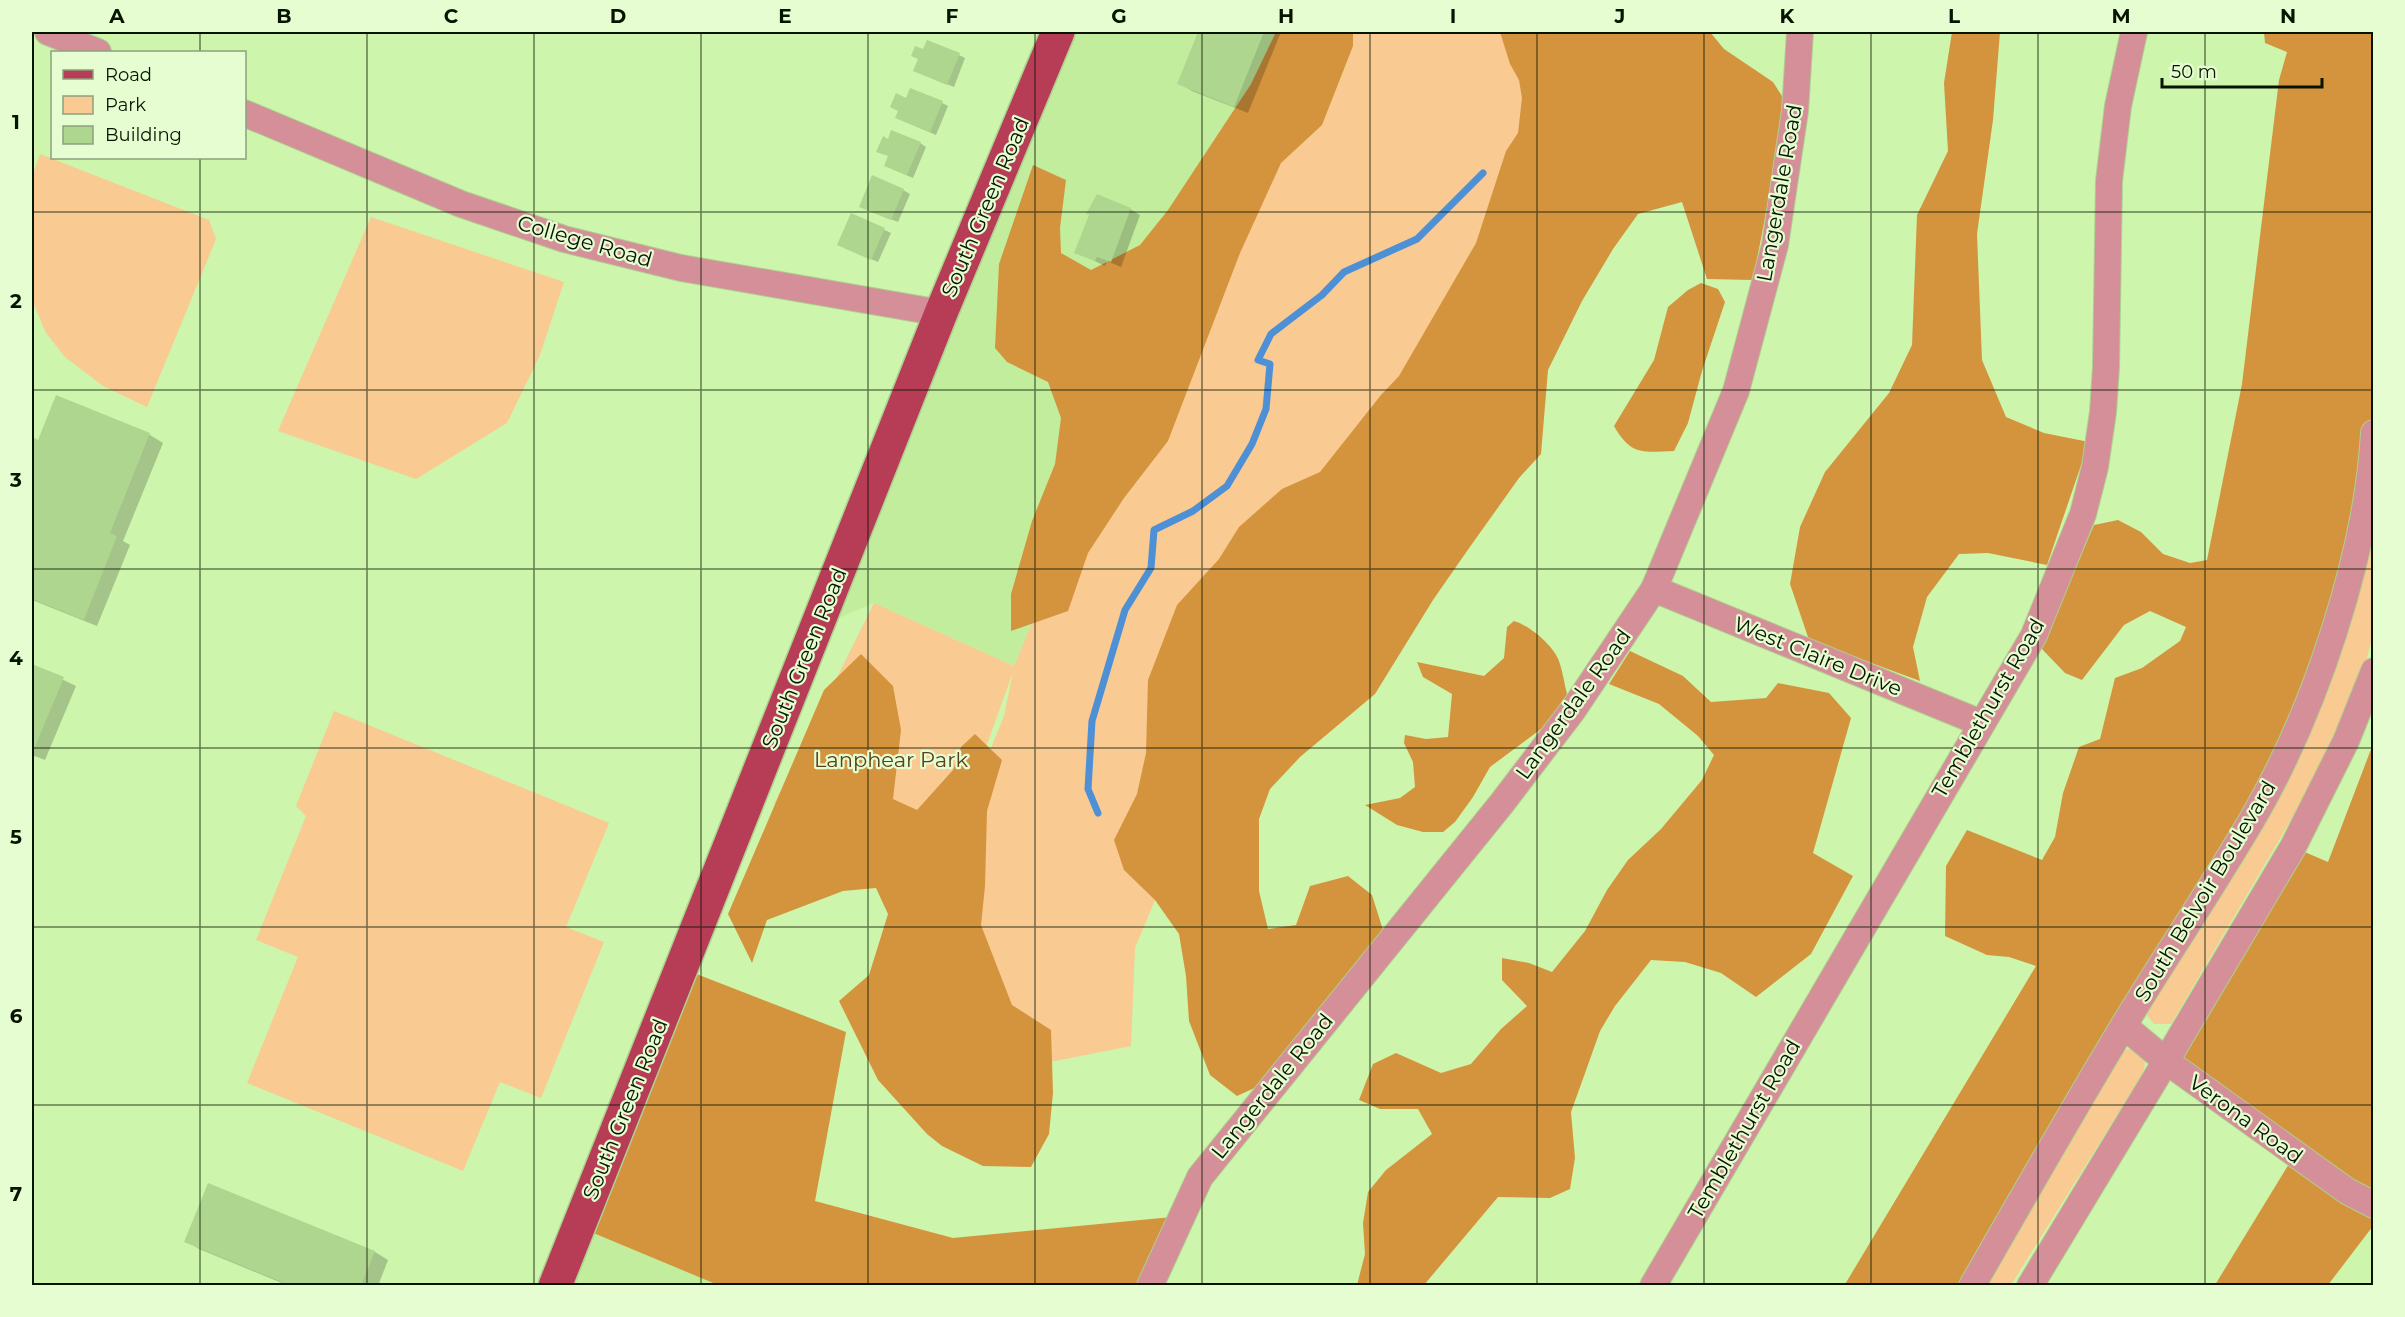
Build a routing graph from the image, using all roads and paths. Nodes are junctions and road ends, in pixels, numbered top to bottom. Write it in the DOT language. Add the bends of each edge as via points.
graph roads {
  1 [pos="48,32"];
  2 [pos="1058,32"];
  3 [pos="1800,32"];
  4 [pos="2134,32"];
  5 [pos="96,51"];
  6 [pos="246,114"];
  7 [pos="941,313"];
  8 [pos="2373,433"];
  9 [pos="1654,589"];
  10 [pos="2373,671"];
  11 [pos="1982,723"];
  12 [pos="2124,1026"];
  13 [pos="2166,1061"];
  14 [pos="2373,1205"];
  15 [pos="555,1286"];
  16 [pos="1150,1286"];
  17 [pos="1653,1286"];
  18 [pos="1972,1286"];
  19 [pos="2030,1286"];
  1 -- 5 [label="street"];
  2 -- 7 [label="main road, South Green Road"];
  3 -- 9 [label="street, Langerdale Road" via="1795,111 1775,245 1736,391"];
  4 -- 11 [label="street, Temblethurst Road" via="2118,106 2109,181 2106,367 2095,466 2083,514 2034,635"];
  6 -- 7 [label="street, College Road" via="461,204 564,239 681,268"];
  7 -- 15 [label="main road, South Green Road"];
  8 -- 12 [label="street, South Belvoir Boulevard" via="2359,539 2341,608 2304,715 2254,816"];
  9 -- 11 [label="street, West Claire Drive"];
  9 -- 16 [label="street, Langerdale Road" via="1573,710 1530,766 1200,1177"];
  10 -- 13 [label="street" via="2346,741 2293,848"];
  11 -- 17 [label="street, Temblethurst Road"];
  12 -- 13 [label="street, Verona Road"];
  12 -- 18 [label="street, South Belvoir Boulevard"];
  13 -- 14 [label="street, Verona Road" via="2347,1191"];
  13 -- 19 [label="street"];
}
